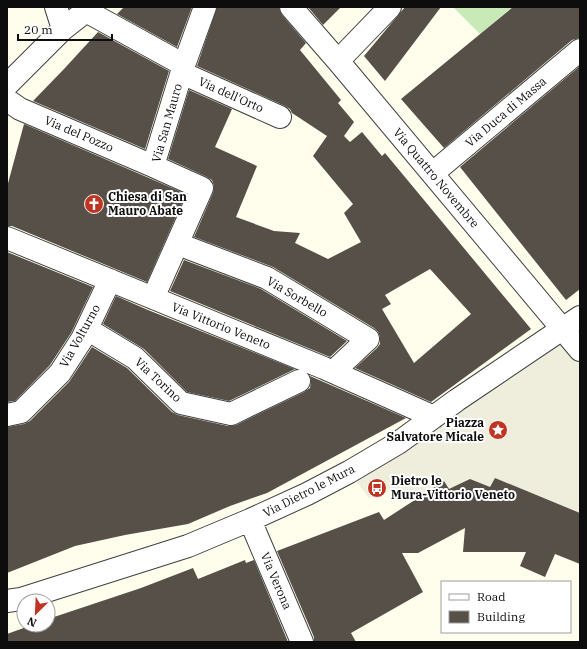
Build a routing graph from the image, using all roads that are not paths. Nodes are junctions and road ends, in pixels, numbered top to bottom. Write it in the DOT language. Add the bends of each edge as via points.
graph roads {
  1 [pos="56,7"];
  2 [pos="205,7"];
  3 [pos="291,7"];
  4 [pos="390,7"];
  5 [pos="88,9"];
  6 [pos="63,29"];
  7 [pos="580,50"];
  8 [pos="338,61"];
  9 [pos="183,69"];
  10 [pos="7,85"];
  11 [pos="7,100"];
  12 [pos="280,116"];
  13 [pos="153,166"];
  14 [pos="433,173"];
  15 [pos="7,238"];
  16 [pos="178,244"];
  17 [pos="110,280"];
  18 [pos="153,298"];
  19 [pos="572,323"];
  20 [pos="87,329"];
  21 [pos="580,350"];
  22 [pos="333,372"];
  23 [pos="299,381"];
  24 [pos="7,415"];
  25 [pos="434,417"];
  26 [pos="250,520"];
  27 [pos="7,602"];
  28 [pos="302,642"];
  1 -- 6 [label="street"];
  2 -- 9 [label="street, Via San Mauro"];
  3 -- 8 [label="street, Via Quattro Novembre"];
  4 -- 8 [label="street"];
  5 -- 6 [label="street"];
  5 -- 9 [label="street, Via dell'Orto"];
  6 -- 10 [label="street"];
  7 -- 14 [label="street, Via Duca di Massa"];
  8 -- 14 [label="street, Via Quattro Novembre"];
  9 -- 12 [label="street, Via dell'Orto"];
  9 -- 13 [label="street, Via San Mauro"];
  11 -- 13 [label="street, Via del Pozzo" via="20,109"];
  13 -- 16 [label="street, Via San Mauro" via="202,188"];
  14 -- 19 [label="street, Via Quattro Novembre"];
  15 -- 17 [label="street, Via Vittorio Veneto"];
  16 -- 18 [label="street, Via San Mauro"];
  16 -- 22 [label="street, Via Sorbello" via="267,278 368,339"];
  17 -- 18 [label="street, Via Vittorio Veneto"];
  17 -- 20 [label="street, Via Volturno"];
  18 -- 22 [label="street, Via Vittorio Veneto"];
  19 -- 21 [label="street, Via Quattro Novembre"];
  19 -- 25 [label="street, Via Dietro le Mura"];
  20 -- 23 [label="street, Via Torino" via="135,358 181,404 232,414"];
  20 -- 24 [label="street, Via Volturno" via="60,373 21,412"];
  22 -- 25 [label="street, Via Vittorio Veneto"];
  25 -- 26 [label="street, Via Dietro le Mura" via="398,443 349,472"];
  26 -- 27 [label="street, Via Dietro le Mura" via="188,546"];
  26 -- 28 [label="street, Via Verona"];
}
